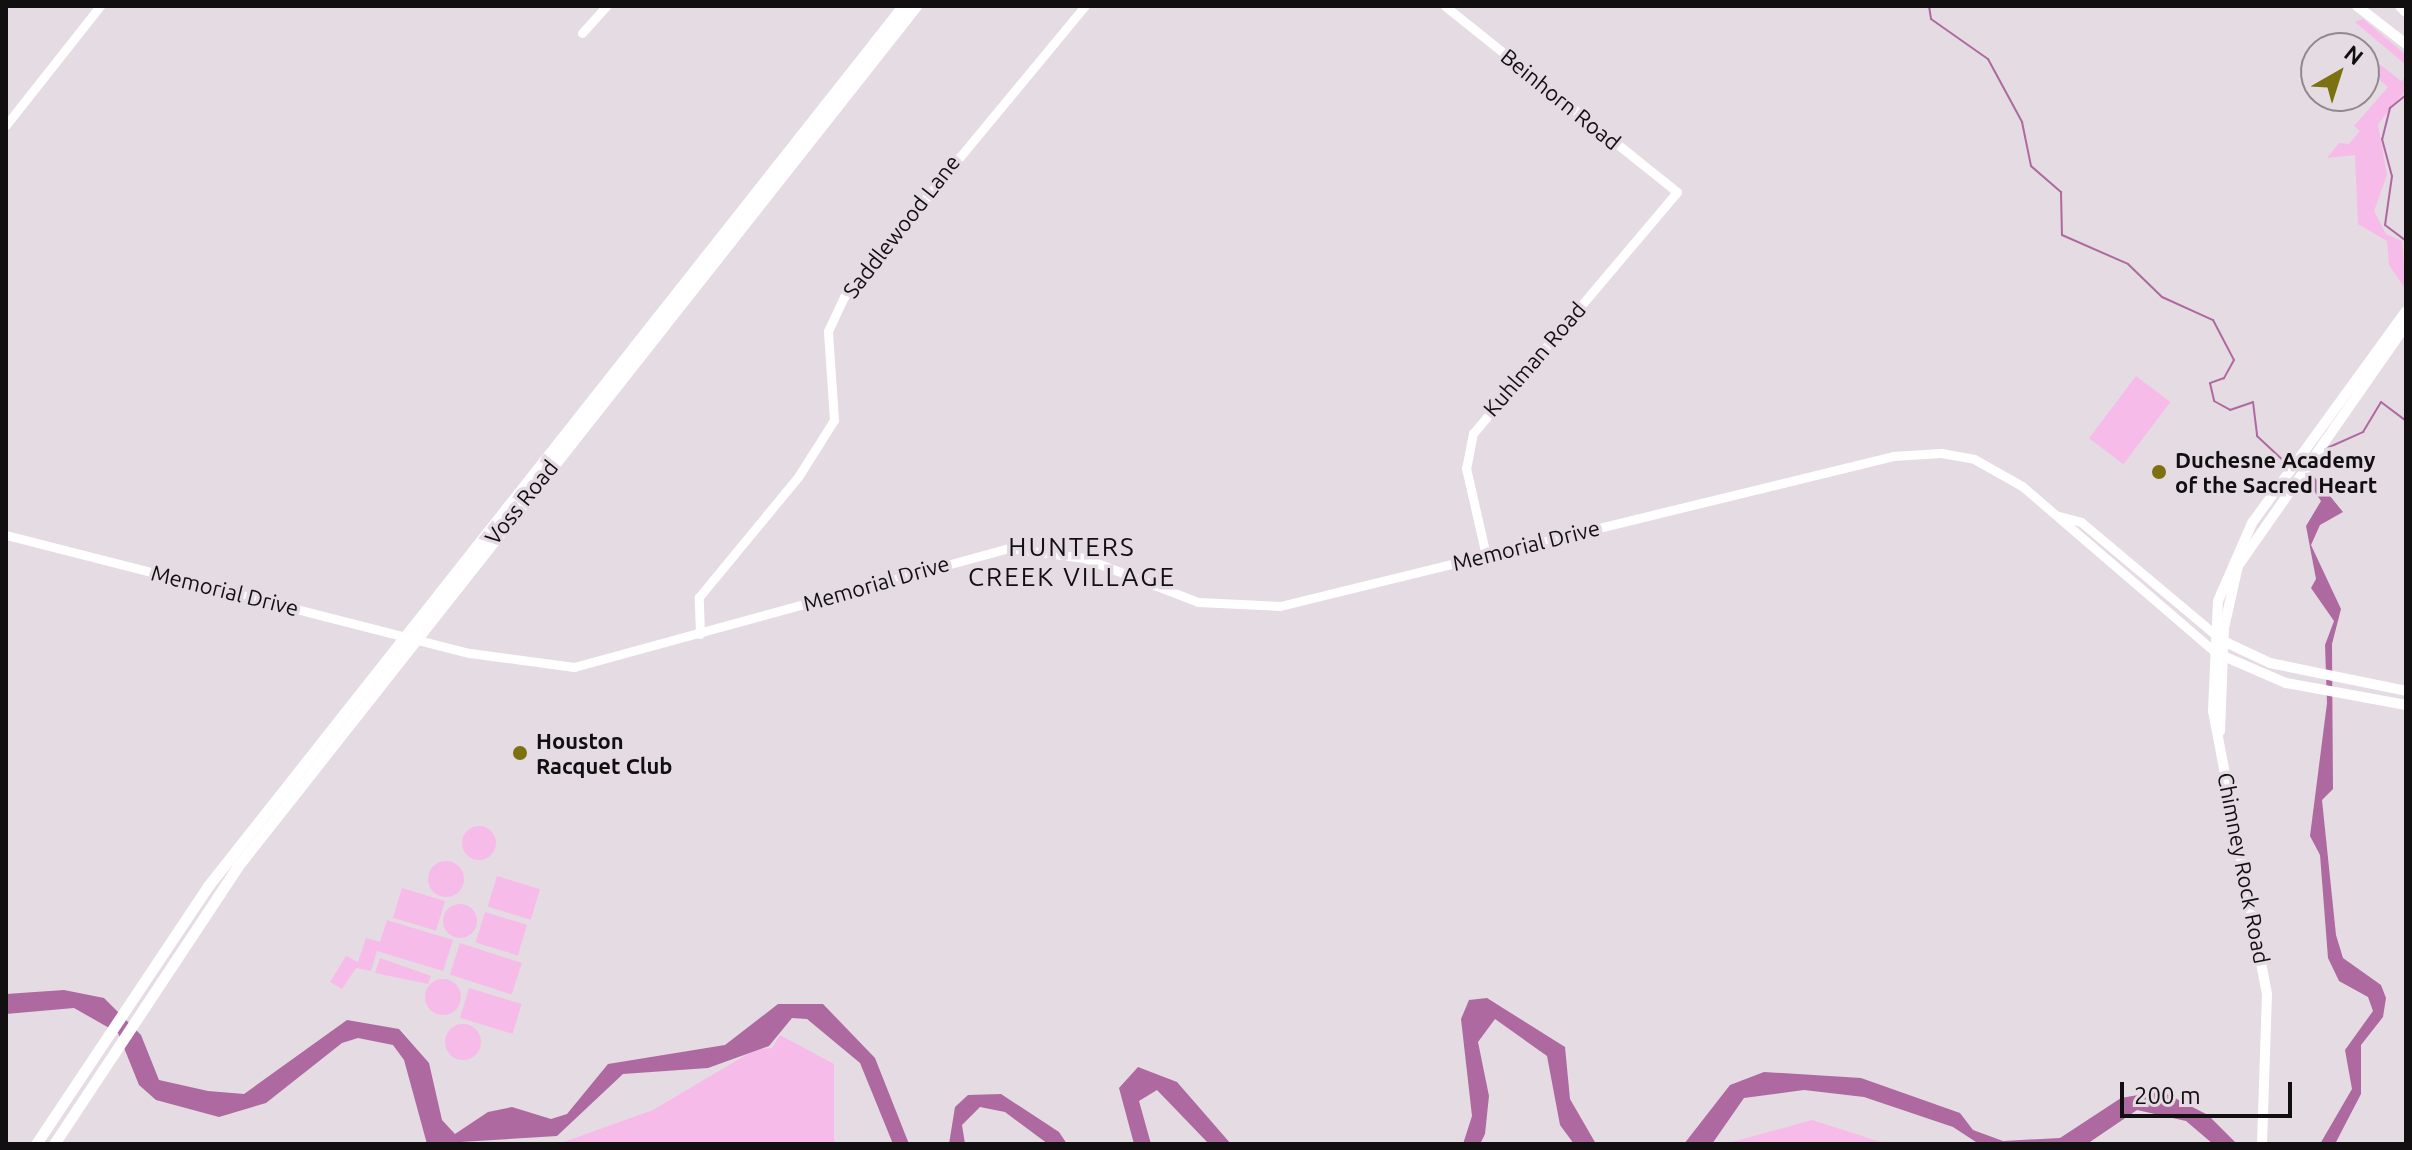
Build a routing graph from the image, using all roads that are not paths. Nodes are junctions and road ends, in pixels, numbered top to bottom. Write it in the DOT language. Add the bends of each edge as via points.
graph roads {
  1 [pos="100,6"];
  2 [pos="606,6"];
  3 [pos="916,6"];
  4 [pos="1085,6"];
  5 [pos="1445,6"];
  6 [pos="2357,6"];
  7 [pos="2401,6"];
  8 [pos="904,11"];
  9 [pos="2406,11"];
  10 [pos="582,33"];
  11 [pos="2406,44"];
  12 [pos="6,125"];
  13 [pos="1677,192"];
  14 [pos="2406,311"];
  15 [pos="2406,325"];
  16 [pos="2326,424"];
  17 [pos="2059,516"];
  18 [pos="6,535"];
  19 [pos="1486,555"];
  20 [pos="700,634"];
  21 [pos="408,636"];
  22 [pos="2220,639"];
  23 [pos="2220,655"];
  24 [pos="2406,691"];
  25 [pos="2406,705"];
  26 [pos="196,916"];
  27 [pos="60,1108"];
  28 [pos="77,1109"];
  29 [pos="36,1144"];
  30 [pos="54,1144"];
  31 [pos="2262,1144"];
  1 -- 12 [label="street"];
  2 -- 10 [label="street"];
  3 -- 8 [label="main road, Voss Road"];
  4 -- 20 [label="street, Saddlewood Lane" via="844,297 828,331 834,420 798,477 699,597"];
  5 -- 13 [label="street, Beinhorn Road"];
  6 -- 11 [label="main road"];
  7 -- 9 [label="highway"];
  8 -- 21 [label="main road, Voss Road"];
  13 -- 19 [label="street, Kuhlman Road" via="1473,433 1466,468"];
  14 -- 16 [label="main road, Chimney Rock Road"];
  15 -- 16 [label="main road, Chimney Rock Road"];
  16 -- 22 [label="main road, Chimney Rock Road" via="2226,573"];
  17 -- 19 [label="street, Memorial Drive" via="2001,472 1925,452"];
  17 -- 22 [label="street, Memorial Drive" via="2081,522"];
  17 -- 23 [label="street, Memorial Drive"];
  18 -- 21 [label="street, Memorial Drive"];
  19 -- 20 [label="street, Memorial Drive" via="1280,606 1238,608 1198,602 1060,552 1009,548"];
  20 -- 21 [label="street, Memorial Drive" via="610,662 549,667"];
  21 -- 26 [label="main road, Voss Road"];
  22 -- 23 [label="main road, Chimney Rock Road"];
  22 -- 24 [label="main road, Memorial Drive" via="2309,673"];
  23 -- 25 [label="main road, Memorial Drive" via="2311,689"];
  23 -- 31 [label="main road, Chimney Rock Road" via="2219,737 2267,994"];
  26 -- 27 [label="main road, Voss Road" via="130,1002"];
  26 -- 28 [label="main road, Voss Road" via="143,1011"];
  27 -- 28 [label="main road"];
  27 -- 29 [label="main road, Voss Road"];
  28 -- 30 [label="main road, Voss Road"];
}
